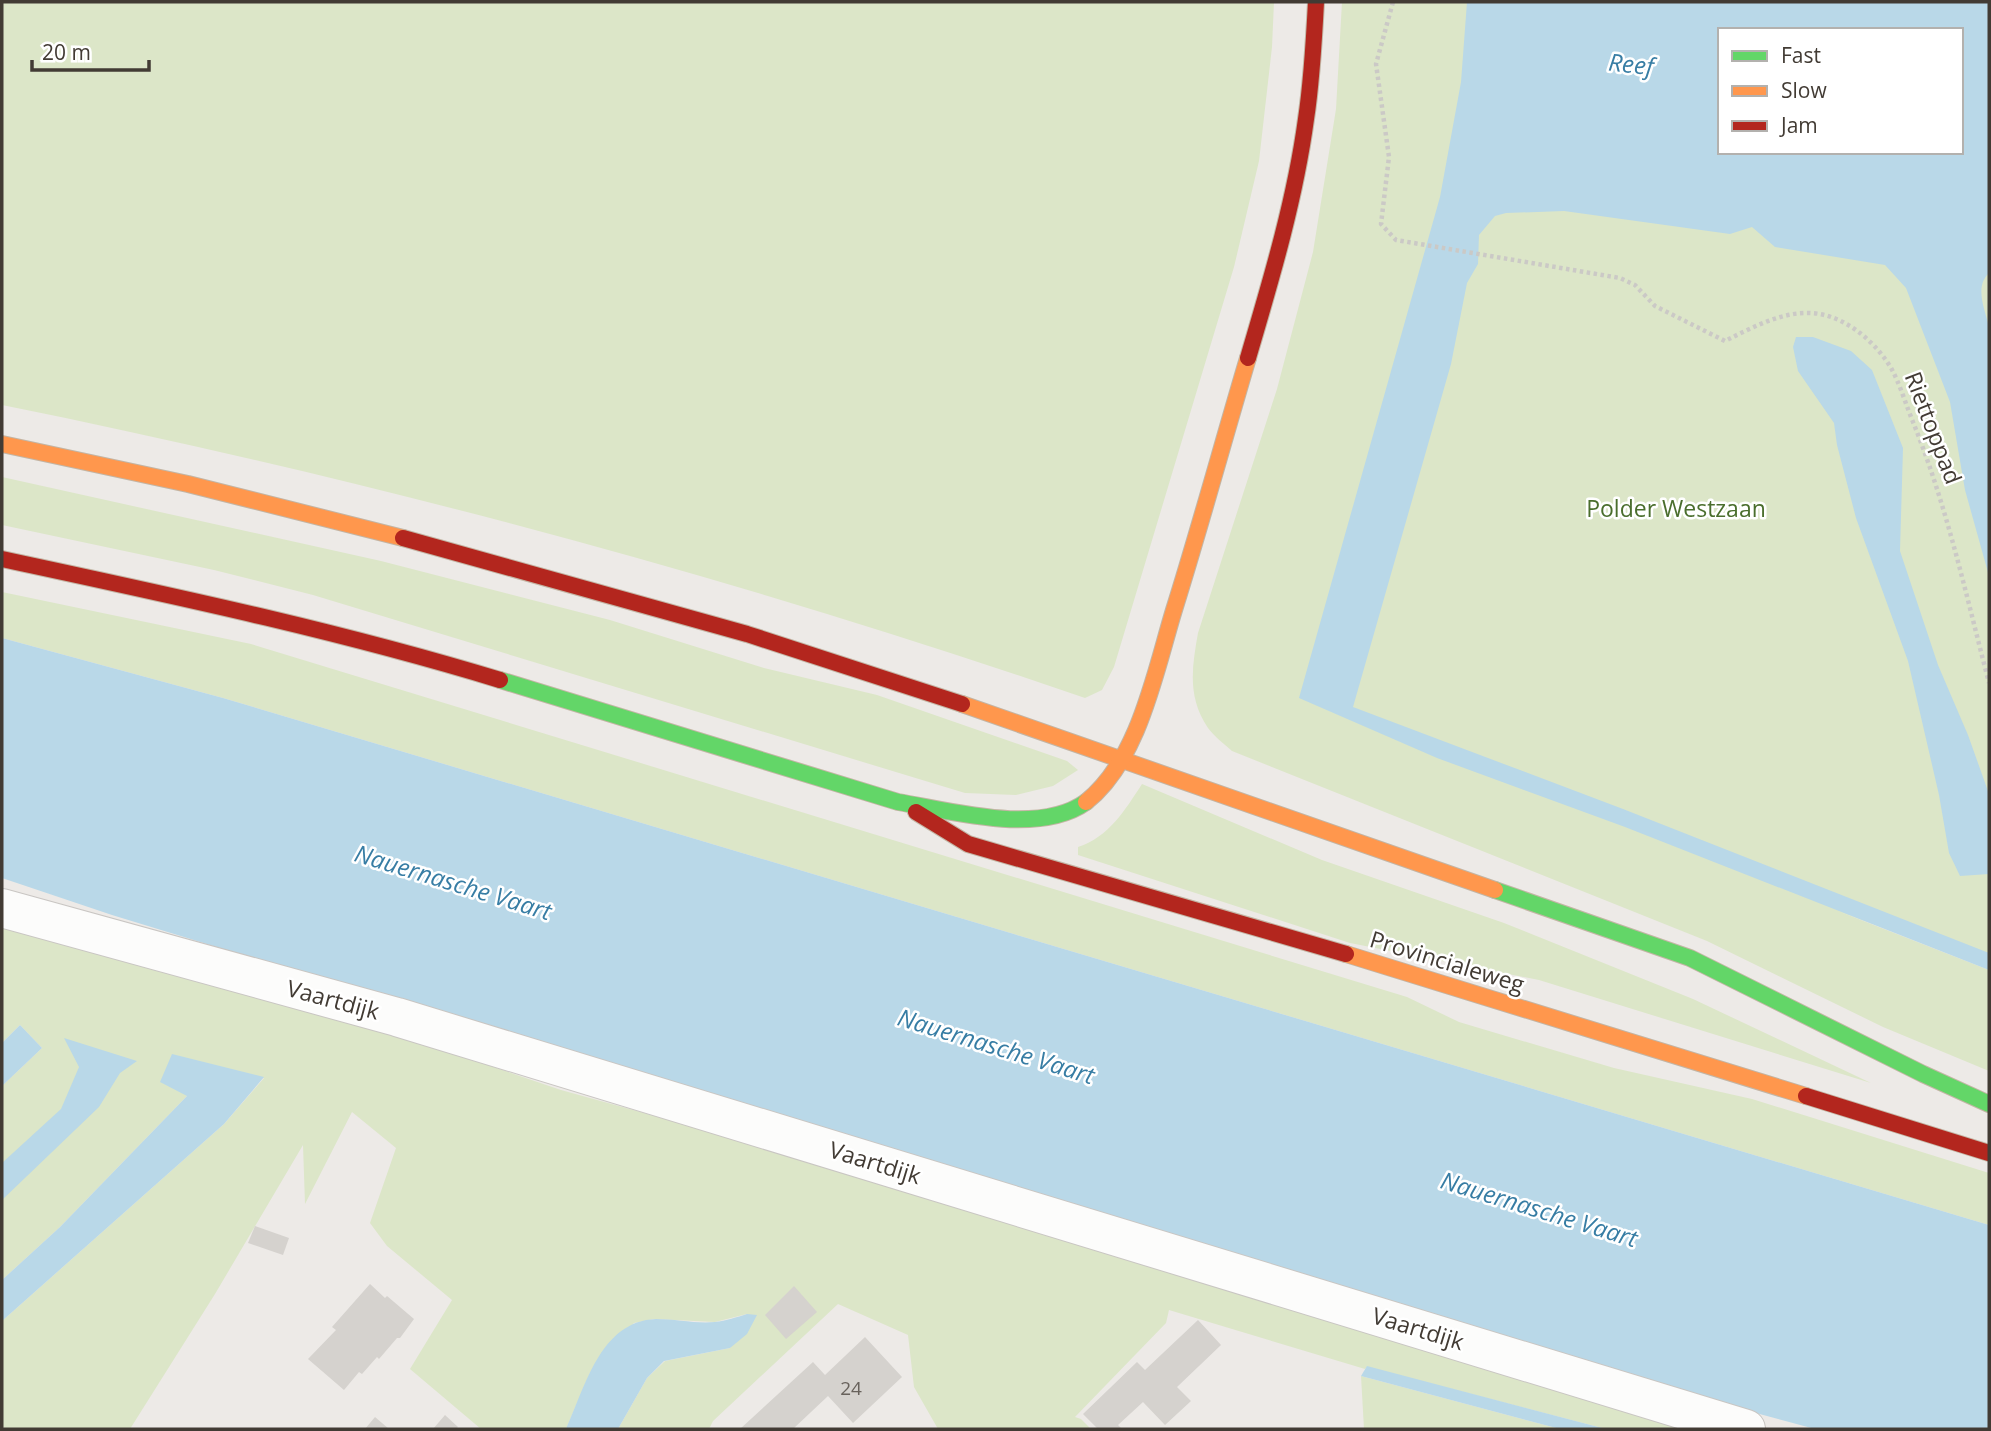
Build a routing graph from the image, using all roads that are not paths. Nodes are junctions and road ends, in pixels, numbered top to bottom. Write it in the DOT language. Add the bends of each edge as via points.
graph roads {
  1 [pos="1316,2"];
  2 [pos="2,444"];
  3 [pos="2,559"];
  4 [pos="1121,761"];
  5 [pos="898,802"];
  6 [pos="2,908"];
  7 [pos="1989,1104"];
  8 [pos="1989,1153"];
  9 [pos="1746,1429"];
  1 -- 4 [label="highway" via="1316,48 1281,240 1148,700"];
  2 -- 4 [label="highway" via="374,530 720,626 935,694"];
  3 -- 5 [label="highway" via="428,658"];
  4 -- 5 [label="highway" via="1100,789 1074,810 1039,820"];
  4 -- 7 [label="highway" via="1690,958"];
  5 -- 8 [label="highway, Provincialeweg" via="968,844 1261,928"];
  6 -- 9 [label="street, Vaartdijk" via="397,1017"];
}
